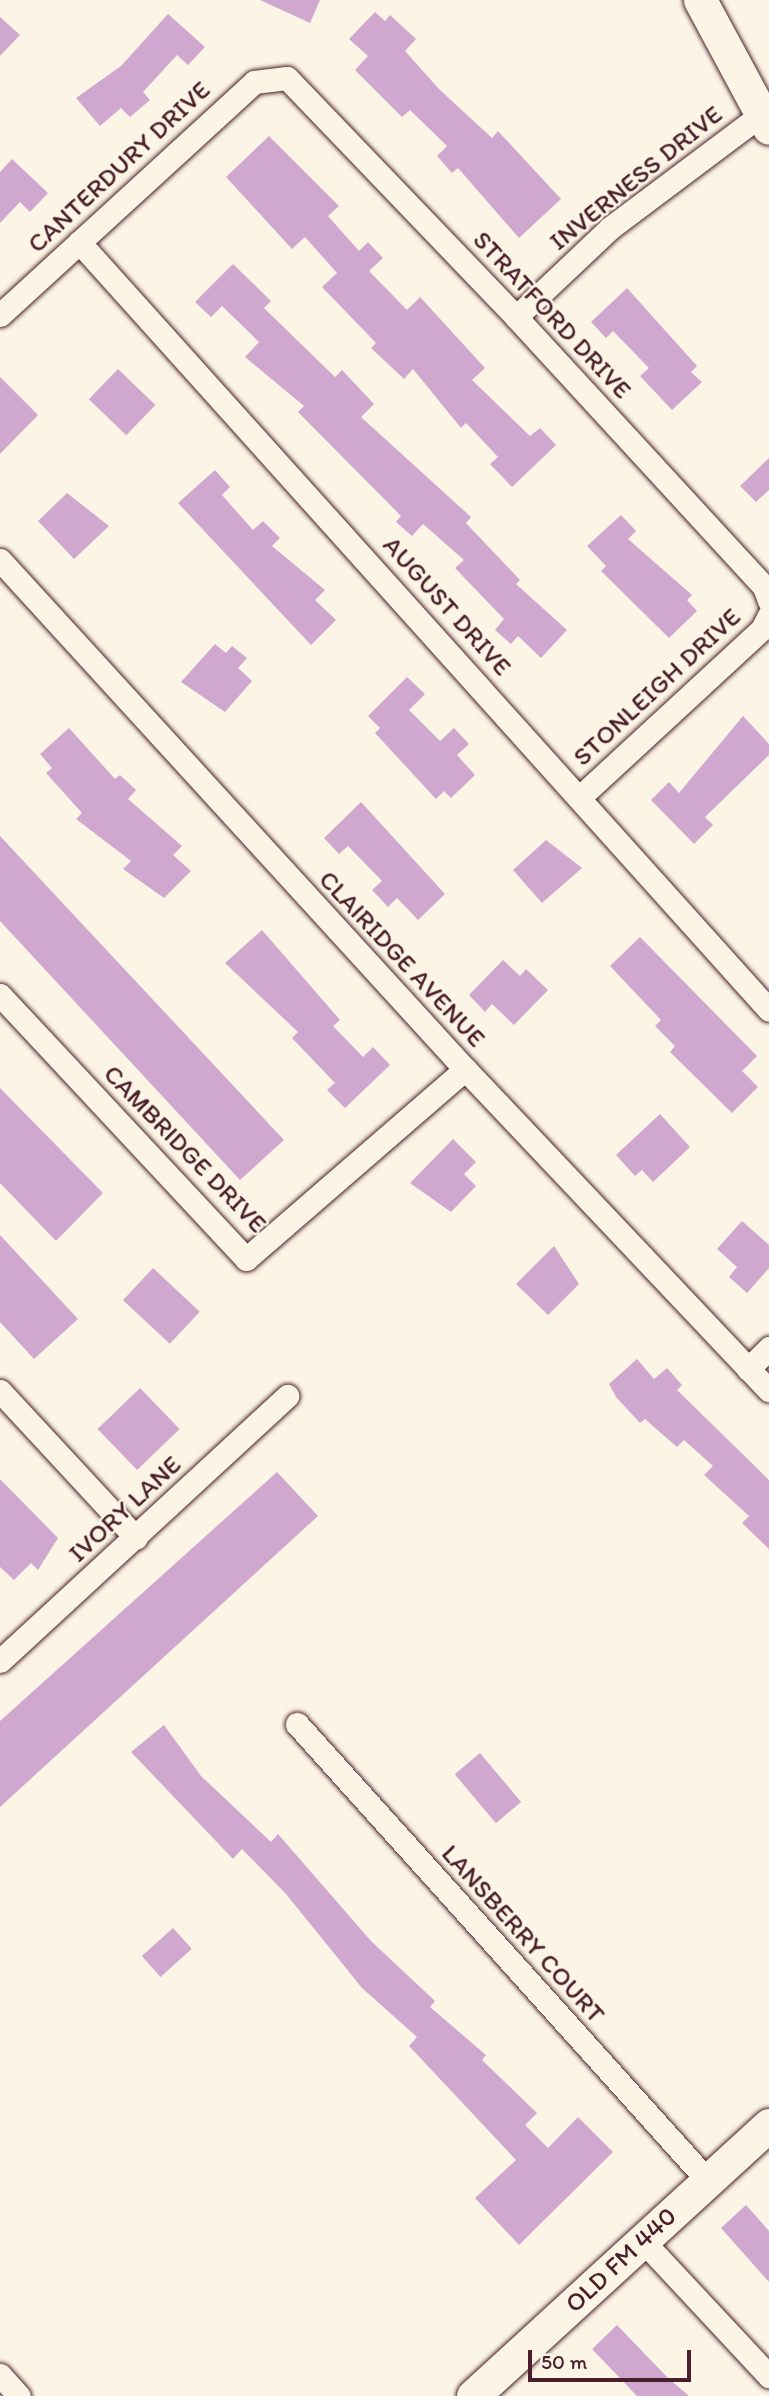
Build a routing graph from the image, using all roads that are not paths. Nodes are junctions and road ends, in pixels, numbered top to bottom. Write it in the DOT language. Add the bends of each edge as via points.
graph roads {
  1 [pos="700,0"];
  2 [pos="283,77"];
  3 [pos="765,121"];
  4 [pos="79,242"];
  5 [pos="0,315"];
  6 [pos="516,317"];
  7 [pos="0,560"];
  8 [pos="769,601"];
  9 [pos="769,615"];
  10 [pos="582,796"];
  11 [pos="0,995"];
  12 [pos="769,1010"];
  13 [pos="464,1069"];
  14 [pos="769,1348"];
  15 [pos="748,1369"];
  16 [pos="769,1390"];
  17 [pos="0,1391"];
  18 [pos="287,1396"];
  19 [pos="136,1538"];
  20 [pos="0,1661"];
  21 [pos="297,1724"];
  22 [pos="769,2124"];
  23 [pos="708,2181"];
  24 [pos="642,2241"];
  25 [pos="0,2375"];
  26 [pos="769,2376"];
  27 [pos="19,2396"];
  28 [pos="473,2396"];
  1 -- 3 [label="street"];
  2 -- 4 [label="street, CANTERDURY DRIVE" via="254,82"];
  2 -- 6 [label="street, STRATFORD DRIVE" via="303,88"];
  3 -- 6 [label="street, INVERNESS DRIVE" via="610,228"];
  4 -- 5 [label="street, CANTERDURY DRIVE"];
  4 -- 10 [label="street, AUGUST DRIVE"];
  6 -- 8 [label="street, STRATFORD DRIVE" via="764,587"];
  7 -- 13 [label="street, CLAIRIDGE AVENUE"];
  9 -- 10 [label="street, STONLEIGH DRIVE"];
  10 -- 12 [label="street, AUGUST DRIVE"];
  11 -- 13 [label="street, CAMBRIDGE DRIVE" via="246,1259"];
  13 -- 15 [label="street, CLAIRIDGE AVENUE"];
  14 -- 15 [label="street"];
  15 -- 16 [label="street, CLAIRIDGE AVENUE"];
  17 -- 19 [label="street"];
  18 -- 19 [label="street, IVORY LANE"];
  19 -- 20 [label="street, IVORY LANE"];
  21 -- 23 [label="street, LANSBERRY COURT"];
  22 -- 23 [label="street, OLD FM 440"];
  23 -- 24 [label="street, OLD FM 440"];
  24 -- 26 [label="street"];
  24 -- 28 [label="street, OLD FM 440"];
  25 -- 27 [label="street"];
}
